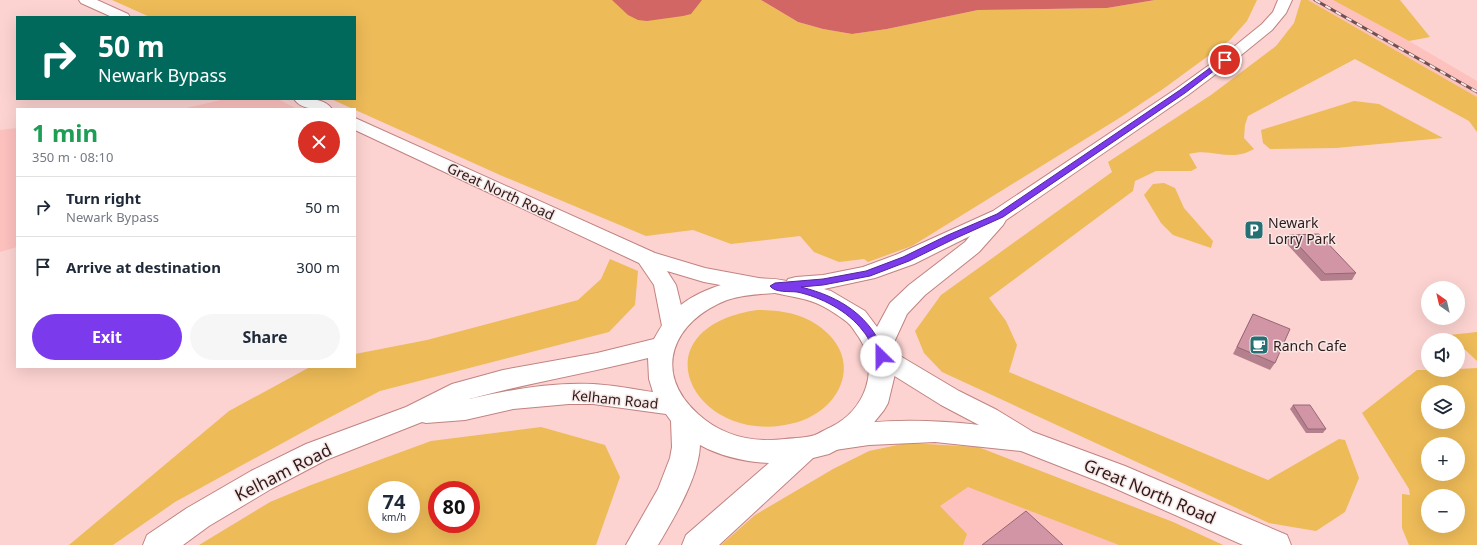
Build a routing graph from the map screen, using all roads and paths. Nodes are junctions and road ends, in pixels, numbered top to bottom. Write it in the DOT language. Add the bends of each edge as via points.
graph roads {
  1 [pos="86,0"];
  2 [pos="1286,0"];
  3 [pos="121,16"];
  4 [pos="304,100"];
  5 [pos="322,108"];
  6 [pos="356,124"];
  7 [pos="1000,215"];
  8 [pos="647,258"];
  9 [pos="770,286"];
  10 [pos="669,336"];
  11 [pos="880,352"];
  12 [pos="678,412"];
  13 [pos="415,414"];
  14 [pos="834,440"];
  15 [pos="1023,440"];
  16 [pos="804,449"];
  17 [pos="158,545"];
  18 [pos="641,545"];
  19 [pos="696,545"];
  20 [pos="1276,545"];
  1 -- 3 [label="main road"];
  2 -- 7 [label="main road" via="1267,27 1235,53 1182,92"];
  4 -- 5 [label="main road"];
  6 -- 8 [label="main road, Great North Road"];
  7 -- 9 [label="main road" via="906,259 867,273 823,282"];
  7 -- 11 [label="main road" via="972,247 898,309"];
  8 -- 9 [label="main road, Great North Road" via="704,275"];
  8 -- 10 [label="main road" via="665,285"];
  9 -- 10 [label="main road" via="732,291 713,298 687,313"];
  9 -- 11 [label="main road" via="817,294 844,308 866,327"];
  10 -- 12 [label="main road" via="660,361 660,376 664,391"];
  10 -- 13 [label="main road, Kelham Road" via="597,362 461,391"];
  11 -- 14 [label="main road" via="883,379 874,405 853,428"];
  11 -- 15 [label="main road, Great North Road" via="950,398 988,417"];
  12 -- 13 [label="main road, Kelham Road" via="593,394 569,394 513,399 465,410"];
  12 -- 16 [label="main road" via="709,437 738,448 771,452"];
  12 -- 18 [label="main road" via="686,448 680,471 655,523"];
  13 -- 17 [label="main road, Kelham Road" via="316,452 261,480"];
  14 -- 15 [label="main road, Great North Road" via="869,434 935,430"];
  14 -- 16 [label="main road"];
  15 -- 20 [label="main road, Great North Road" via="1115,475"];
  16 -- 19 [label="main road"];
}
